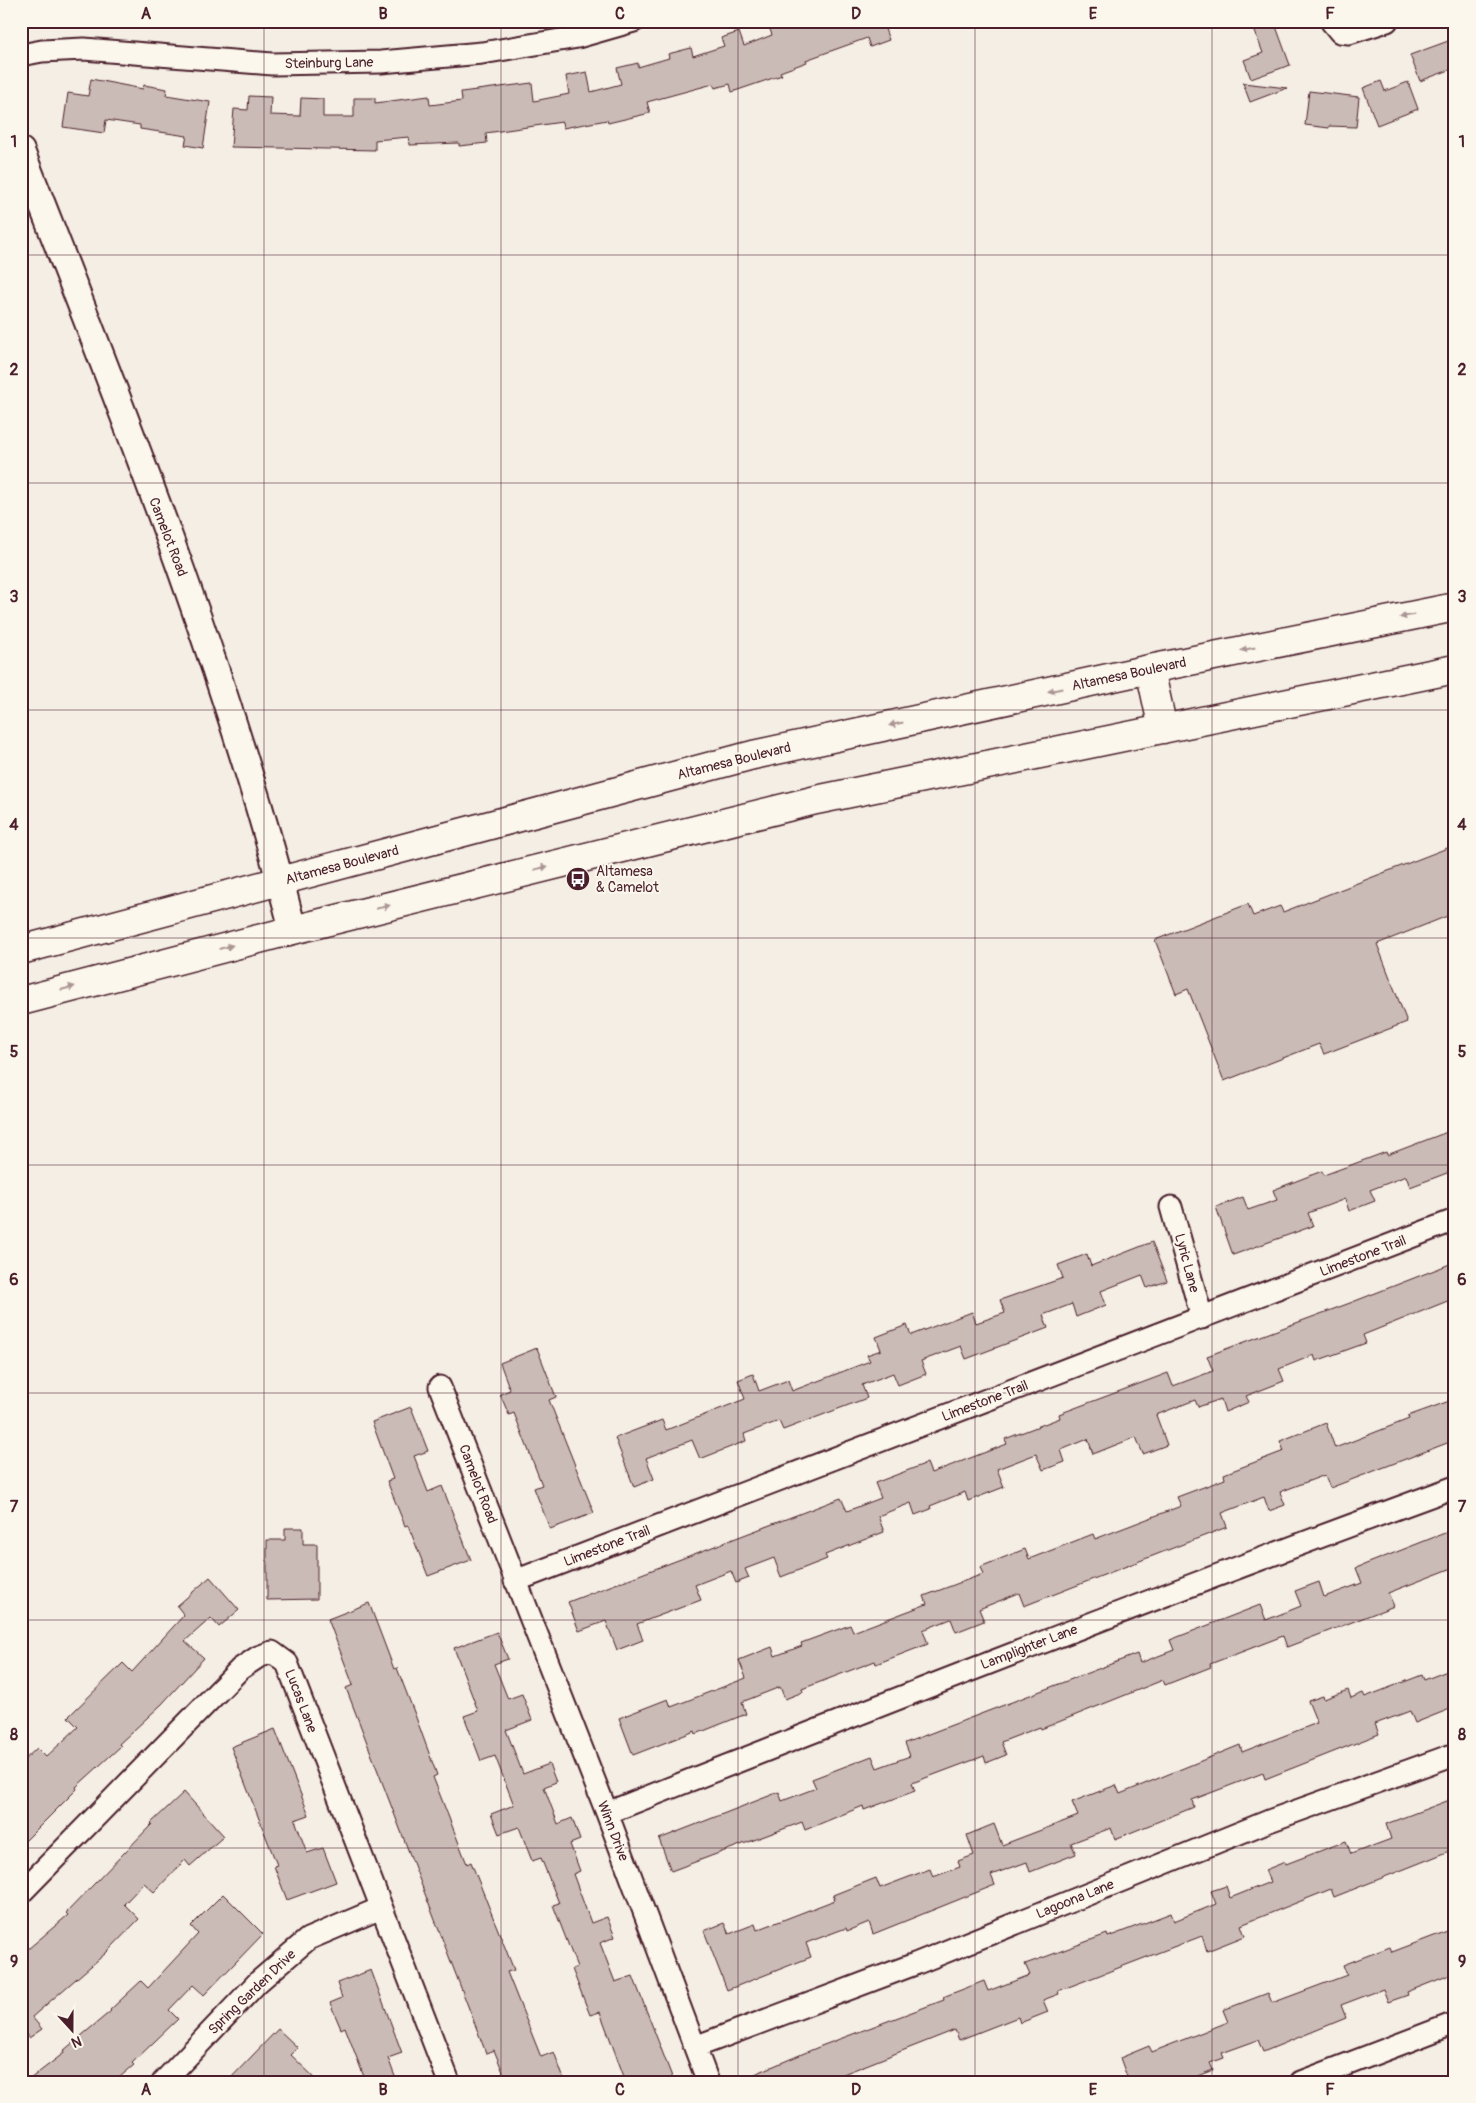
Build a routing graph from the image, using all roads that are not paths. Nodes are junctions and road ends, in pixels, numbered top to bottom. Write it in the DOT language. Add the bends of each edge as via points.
graph roads {
  1 [pos="634,21"];
  2 [pos="1331,21"];
  3 [pos="1387,21"];
  4 [pos="21,55"];
  5 [pos="21,151"];
  6 [pos="1455,607"];
  7 [pos="1150,669"];
  8 [pos="1455,669"];
  9 [pos="1163,728"];
  10 [pos="281,881"];
  11 [pos="293,930"];
  12 [pos="21,950"];
  13 [pos="21,1001"];
  14 [pos="1171,1207"];
  15 [pos="1455,1220"];
  16 [pos="1202,1318"];
  17 [pos="440,1387"];
  18 [pos="1455,1487"];
  19 [pos="515,1581"];
  20 [pos="1455,1754"];
  21 [pos="606,1813"];
  22 [pos="21,1893"];
  23 [pos="381,1908"];
  24 [pos="1455,2023"];
  25 [pos="695,2047"];
  26 [pos="163,2082"];
  27 [pos="449,2082"];
  28 [pos="708,2082"];
  29 [pos="1301,2082"];
  1 -- 4 [label="street, Steinburg Lane" via="578,37 482,53 380,62 272,64 84,49"];
  2 -- 3 [label="street" via="1340,32 1349,33"];
  5 -- 10 [label="street, Camelot Road" via="207,641"];
  6 -- 7 [label="main road, Altamesa Boulevard, one-way"];
  7 -- 9 [label="main road"];
  7 -- 10 [label="main road, Altamesa Boulevard, one-way" via="753,755"];
  8 -- 9 [label="main road"];
  11 -- 9 [label="main road, one-way" via="816,800"];
  10 -- 11 [label="street, Camelot Road"];
  10 -- 12 [label="main road, Altamesa Boulevard"];
  13 -- 11 [label="main road, one-way"];
  14 -- 16 [label="street, Lyric Lane"];
  15 -- 16 [label="street, Limestone Trail"];
  16 -- 19 [label="street, Limestone Trail"];
  17 -- 19 [label="street, Camelot Road"];
  18 -- 21 [label="street, Lamplighter Lane" via="937,1682"];
  19 -- 21 [label="street, Winn Drive"];
  20 -- 25 [label="street, Lagoona Lane" via="1269,1821 915,1964"];
  21 -- 25 [label="street, Winn Drive"];
  22 -- 23 [label="street, Lucas Lane" via="240,1669 272,1652 286,1663"];
  23 -- 26 [label="street, Spring Garden Drive" via="308,1939 258,1982"];
  23 -- 27 [label="street, Lucas Lane"];
  24 -- 29 [label="street"];
  25 -- 28 [label="street, Winn Drive"];
}
